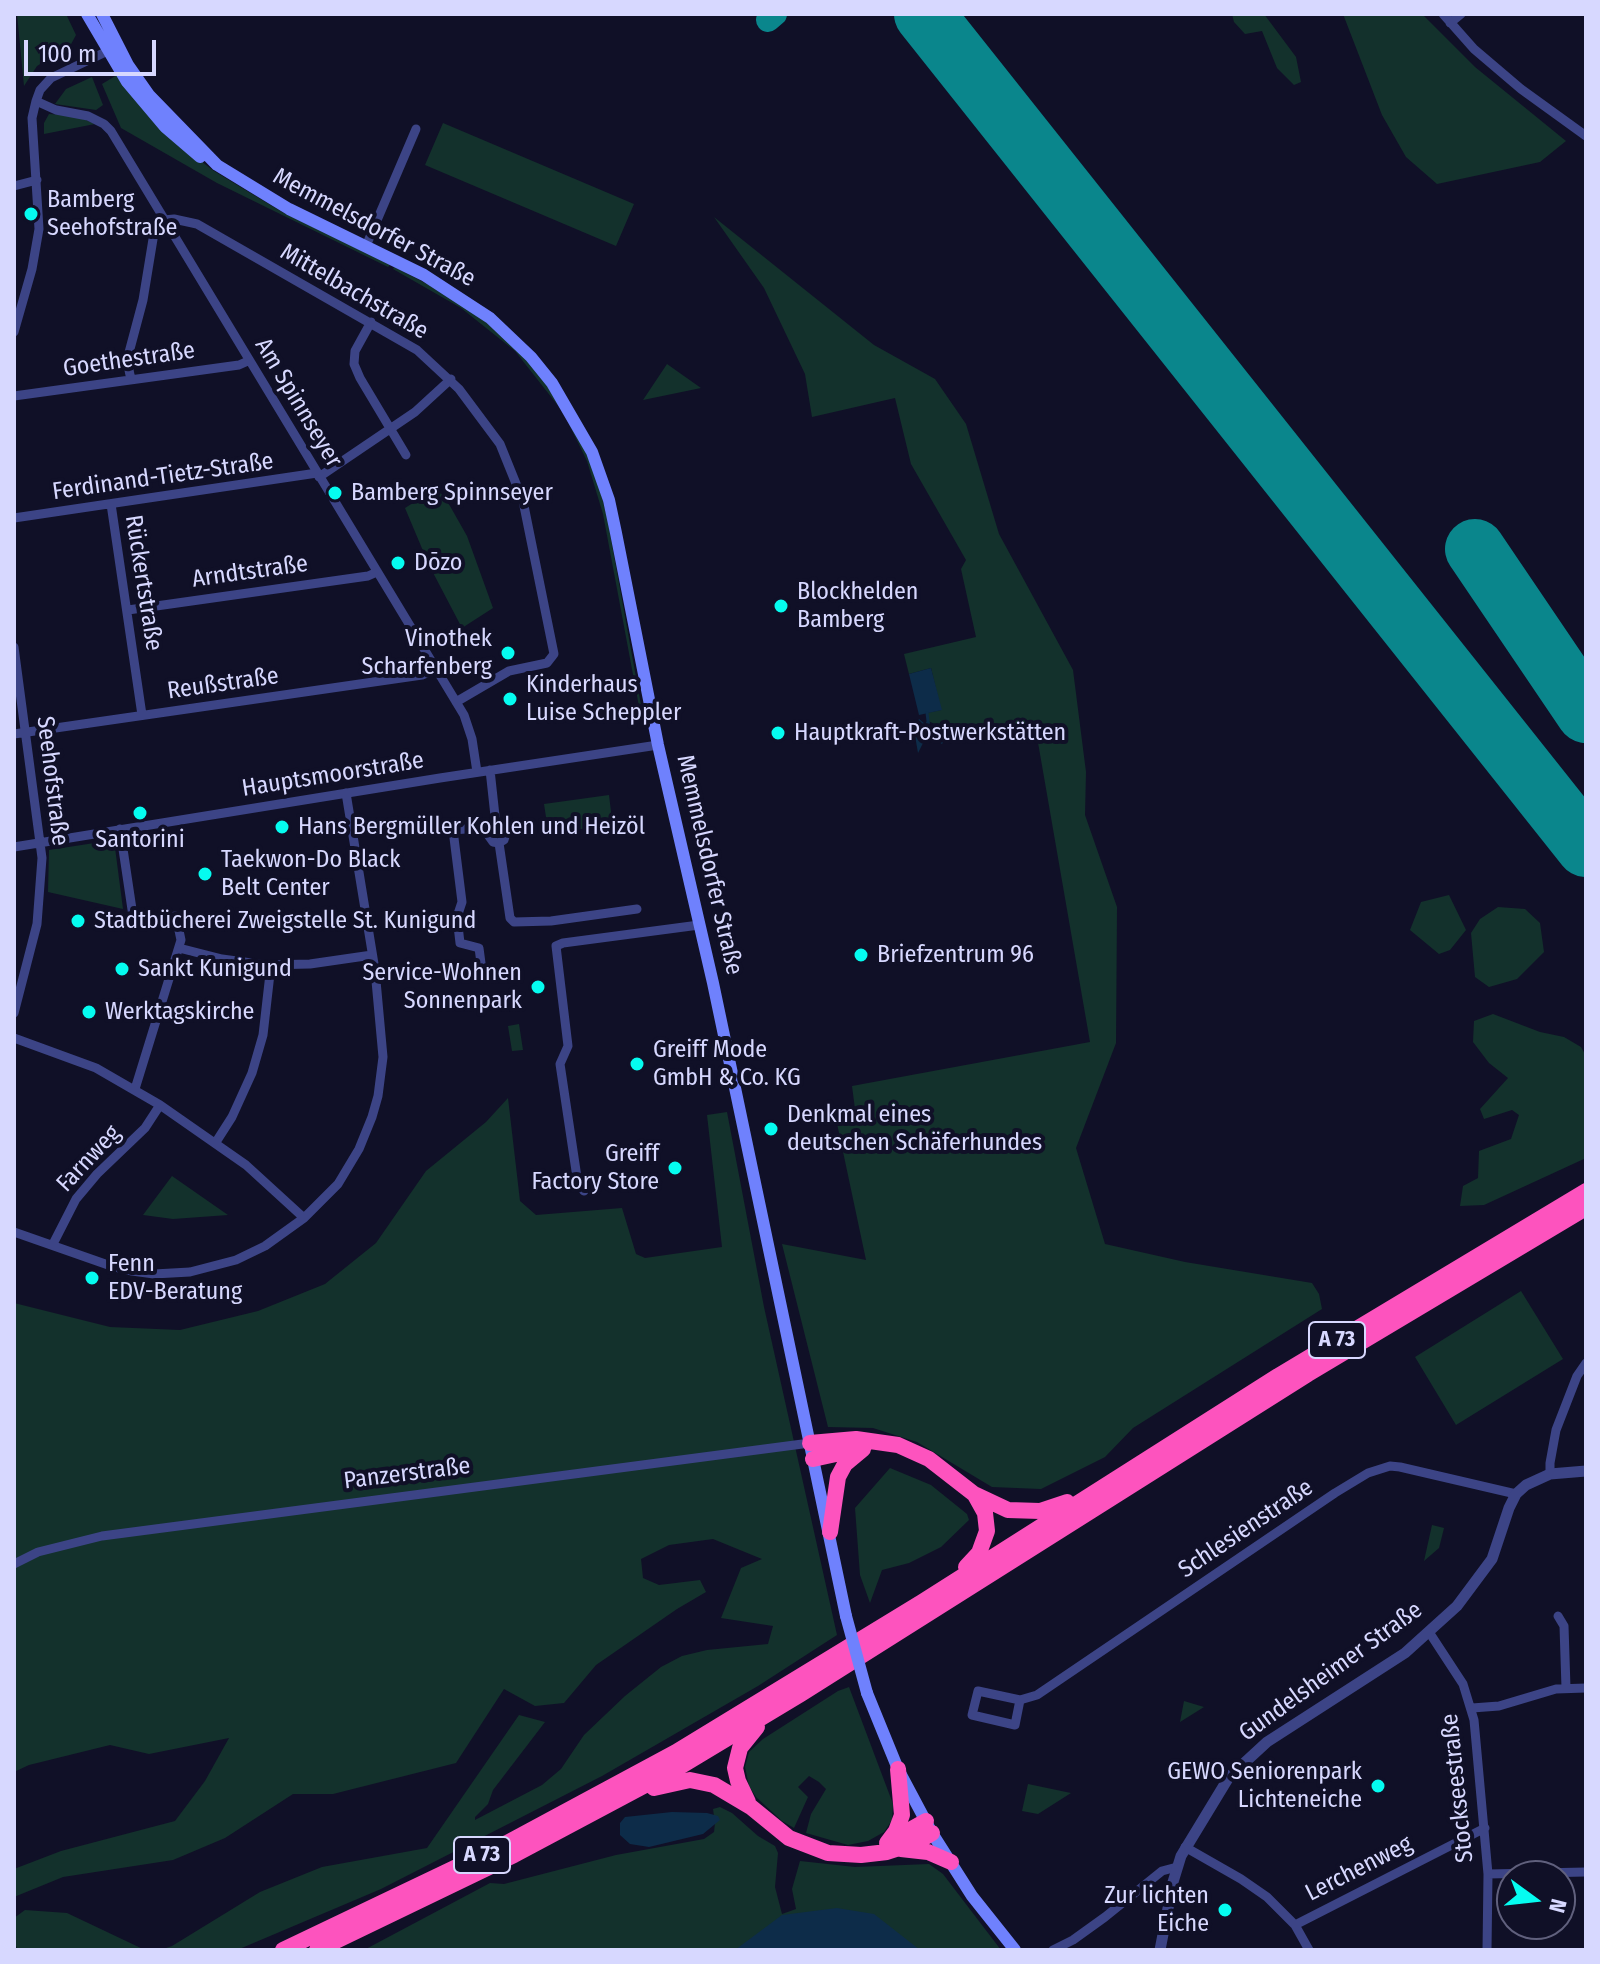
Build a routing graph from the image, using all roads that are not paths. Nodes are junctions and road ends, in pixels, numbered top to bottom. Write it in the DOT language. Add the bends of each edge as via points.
graph roads {
  1 [pos="87,14"];
  2 [pos="102,14"];
  3 [pos="1443,14"];
  4 [pos="1461,14"];
  5 [pos="1450,23"];
  6 [pos="112,48"];
  7 [pos="36,101"];
  8 [pos="416,129"];
  9 [pos="1586,136"];
  10 [pos="37,180"];
  11 [pos="14,186"];
  12 [pos="164,220"];
  13 [pos="366,246"];
  14 [pos="371,322"];
  15 [pos="14,332"];
  16 [pos="248,361"];
  17 [pos="451,379"];
  18 [pos="131,380"];
  19 [pos="14,396"];
  20 [pos="391,430"];
  21 [pos="406,455"];
  22 [pos="318,475"];
  23 [pos="111,504"];
  24 [pos="14,518"];
  25 [pos="377,572"];
  26 [pos="128,610"];
  27 [pos="14,647"];
  28 [pos="436,669"];
  29 [pos="456,702"];
  30 [pos="142,715"];
  31 [pos="27,732"];
  32 [pos="14,734"];
  33 [pos="658,745"];
  34 [pos="490,770"];
  35 [pos="477,772"];
  36 [pos="346,793"];
  37 [pos="529,823"];
  38 [pos="497,826"];
  39 [pos="120,829"];
  40 [pos="42,843"];
  41 [pos="14,847"];
  42 [pos="637,909"];
  43 [pos="699,925"];
  44 [pos="179,948"];
  45 [pos="372,955"];
  46 [pos="271,965"];
  47 [pos="483,978"];
  48 [pos="14,1013"];
  49 [pos="14,1038"];
  50 [pos="135,1089"];
  51 [pos="160,1105"];
  52 [pos="216,1142"];
  53 [pos="584,1191"];
  54 [pos="1586,1191"];
  55 [pos="1586,1208"];
  56 [pos="304,1218"];
  57 [pos="14,1232"];
  58 [pos="53,1244"];
  59 [pos="1586,1363"];
  60 [pos="886,1442"];
  61 [pos="863,1449"];
  62 [pos="812,1451"];
  63 [pos="1586,1471"];
  64 [pos="1550,1474"];
  65 [pos="1091,1493"];
  66 [pos="974,1494"];
  67 [pos="1516,1494"];
  68 [pos="830,1532"];
  69 [pos="14,1564"];
  70 [pos="956,1580"];
  71 [pos="1558,1616"];
  72 [pos="1429,1632"];
  73 [pos="1566,1688"];
  74 [pos="1586,1688"];
  75 [pos="1020,1700"];
  76 [pos="1472,1708"];
  77 [pos="768,1714"];
  78 [pos="898,1769"];
  79 [pos="633,1792"];
  80 [pos="751,1807"];
  81 [pos="929,1827"];
  82 [pos="1485,1828"];
  83 [pos="1185,1847"];
  84 [pos="887,1849"];
  85 [pos="951,1862"];
  86 [pos="1177,1867"];
  87 [pos="1586,1872"];
  88 [pos="1488,1874"];
  89 [pos="1295,1925"];
  90 [pos="283,1950"];
  91 [pos="317,1950"];
  92 [pos="1015,1950"];
  93 [pos="1053,1950"];
  94 [pos="1160,1950"];
  95 [pos="1309,1950"];
  96 [pos="1487,1950"];
  1 -- 6 [label="main road, Memmelsdorfer Straße"];
  2 -- 6 [label="main road, Memmelsdorfer Straße"];
  3 -- 5 [label="street"];
  4 -- 5 [label="street"];
  5 -- 9 [label="street" via="1521,89"];
  6 -- 7 [label="street" via="51,78"];
  6 -- 13 [label="main road, Memmelsdorfer Straße" via="217,165 289,209"];
  7 -- 10 [label="street" via="32,118"];
  7 -- 12 [label="street, Am Spinnseyer" via="104,124"];
  8 -- 13 [label="street"];
  10 -- 11 [label="street"];
  10 -- 15 [label="street" via="37,243"];
  12 -- 14 [label="street, Mittelbachstraße" via="197,224"];
  12 -- 16 [label="street, Am Spinnseyer"];
  12 -- 18 [label="street" via="154,233 127,360"];
  13 -- 33 [label="main road, Memmelsdorfer Straße" via="433,280 490,318 531,357 568,407 609,500"];
  14 -- 17 [label="street, Mittelbachstraße"];
  14 -- 20 [label="street" via="354,364"];
  16 -- 18 [label="street, Goethestraße"];
  16 -- 22 [label="street, Am Spinnseyer"];
  17 -- 20 [label="street"];
  17 -- 29 [label="street, Mittelbachstraße" via="500,444 518,487 554,649 547,663 509,671"];
  18 -- 19 [label="street, Goethestraße"];
  20 -- 21 [label="street"];
  20 -- 22 [label="street"];
  22 -- 23 [label="street, Ferdinand-Tietz-Straße"];
  22 -- 25 [label="street, Am Spinnseyer"];
  23 -- 24 [label="street, Ferdinand-Tietz-Straße"];
  23 -- 26 [label="street, Rückertstraße"];
  25 -- 26 [label="street, Arndtstraße"];
  25 -- 28 [label="street, Am Spinnseyer"];
  26 -- 30 [label="street, Rückertstraße"];
  27 -- 31 [label="street, Seehofstraße"];
  28 -- 29 [label="street, Am Spinnseyer"];
  28 -- 30 [label="street, Reußstraße"];
  29 -- 35 [label="street, Am Spinnseyer" via="470,729"];
  30 -- 31 [label="street, Reußstraße"];
  31 -- 32 [label="street, Reußstraße"];
  31 -- 40 [label="street, Seehofstraße"];
  33 -- 34 [label="street, Hauptsmoorstraße"];
  33 -- 43 [label="main road, Memmelsdorfer Straße"];
  34 -- 35 [label="street, Hauptsmoorstraße"];
  34 -- 38 [label="street"];
  35 -- 36 [label="street, Hauptsmoorstraße"];
  36 -- 39 [label="street, Hauptsmoorstraße"];
  36 -- 45 [label="street"];
  37 -- 38 [label="street"];
  38 -- 42 [label="street" via="488,832 499,843 514,922"];
  38 -- 47 [label="street" via="453,830 462,902 457,917 460,943 479,948"];
  39 -- 40 [label="street, Hauptsmoorstraße"];
  39 -- 44 [label="street" via="133,916 143,921 176,916"];
  40 -- 41 [label="street, Hauptsmoorstraße"];
  40 -- 48 [label="street, Seehofstraße" via="37,924"];
  43 -- 53 [label="street" via="556,946 568,1046 560,1064 578,1184"];
  43 -- 62 [label="main road, Memmelsdorfer Straße"];
  44 -- 46 [label="street"];
  44 -- 50 [label="street"];
  45 -- 46 [label="street"];
  45 -- 56 [label="street" via="382,1038 378,1096 350,1166"];
  46 -- 52 [label="street" via="263,1035 252,1073"];
  49 -- 50 [label="street" via="84,1062"];
  50 -- 51 [label="street"];
  51 -- 52 [label="street"];
  51 -- 58 [label="street, Farnweg" via="76,1199"];
  52 -- 56 [label="street"];
  54 -- 65 [label="highway, A 73"];
  55 -- 77 [label="highway, A 73" via="1308,1374"];
  56 -- 58 [label="street" via="245,1256 173,1274 111,1266"];
  57 -- 58 [label="street"];
  59 -- 64 [label="street" via="1556,1430"];
  60 -- 61 [label="highway"];
  60 -- 62 [label="highway" via="856,1439"];
  60 -- 66 [label="highway" via="929,1459"];
  61 -- 62 [label="highway"];
  61 -- 68 [label="highway" via="838,1477"];
  62 -- 68 [label="main road, Memmelsdorfer Straße"];
  62 -- 69 [label="street, Panzerstraße" via="323,1505 102,1536 38,1552"];
  63 -- 64 [label="street"];
  64 -- 67 [label="street"];
  65 -- 66 [label="highway" via="1023,1513"];
  65 -- 70 [label="highway, A 73"];
  66 -- 70 [label="highway" via="985,1513 985,1542"];
  67 -- 72 [label="street, Gundelsheimer Straße" via="1487,1567"];
  67 -- 75 [label="street, Schlesienstraße" via="1400,1467 1368,1473 1053,1685"];
  68 -- 78 [label="main road, Memmelsdorfer Straße, bridge" via="867,1693"];
  70 -- 90 [label="highway, A 73" via="653,1765 480,1856"];
  71 -- 73 [label="street" via="1564,1626"];
  72 -- 76 [label="street, Stockseestraße"];
  72 -- 83 [label="street, Gundelsheimer Straße" via="1249,1757 1220,1789"];
  73 -- 74 [label="street"];
  73 -- 76 [label="street"];
  75 -- 75 [label="street, Schlesienstraße" via="978,1691 972,1715 1015,1725"];
  76 -- 82 [label="street, Stockseestraße"];
  77 -- 79 [label="highway, A 73"];
  77 -- 80 [label="highway" via="737,1757 738,1781"];
  78 -- 81 [label="main road, Memmelsdorfer Straße"];
  78 -- 84 [label="highway" via="902,1815"];
  79 -- 80 [label="highway" via="690,1780 723,1789"];
  79 -- 91 [label="highway, A 73"];
  80 -- 84 [label="highway" via="810,1848 844,1855"];
  81 -- 84 [label="highway"];
  81 -- 85 [label="main road, Memmelsdorfer Straße"];
  82 -- 88 [label="street, Stockseestraße"];
  82 -- 89 [label="street, Lerchenweg"];
  83 -- 86 [label="street, Gundelsheimer Straße"];
  83 -- 89 [label="street" via="1267,1897"];
  84 -- 85 [label="highway" via="928,1852"];
  85 -- 92 [label="main road, Memmelsdorfer Straße"];
  86 -- 93 [label="street" via="1162,1871"];
  86 -- 94 [label="street, Gundelsheimer Straße"];
  87 -- 88 [label="street"];
  88 -- 96 [label="street, Stockseestraße"];
  89 -- 95 [label="street"];
}
